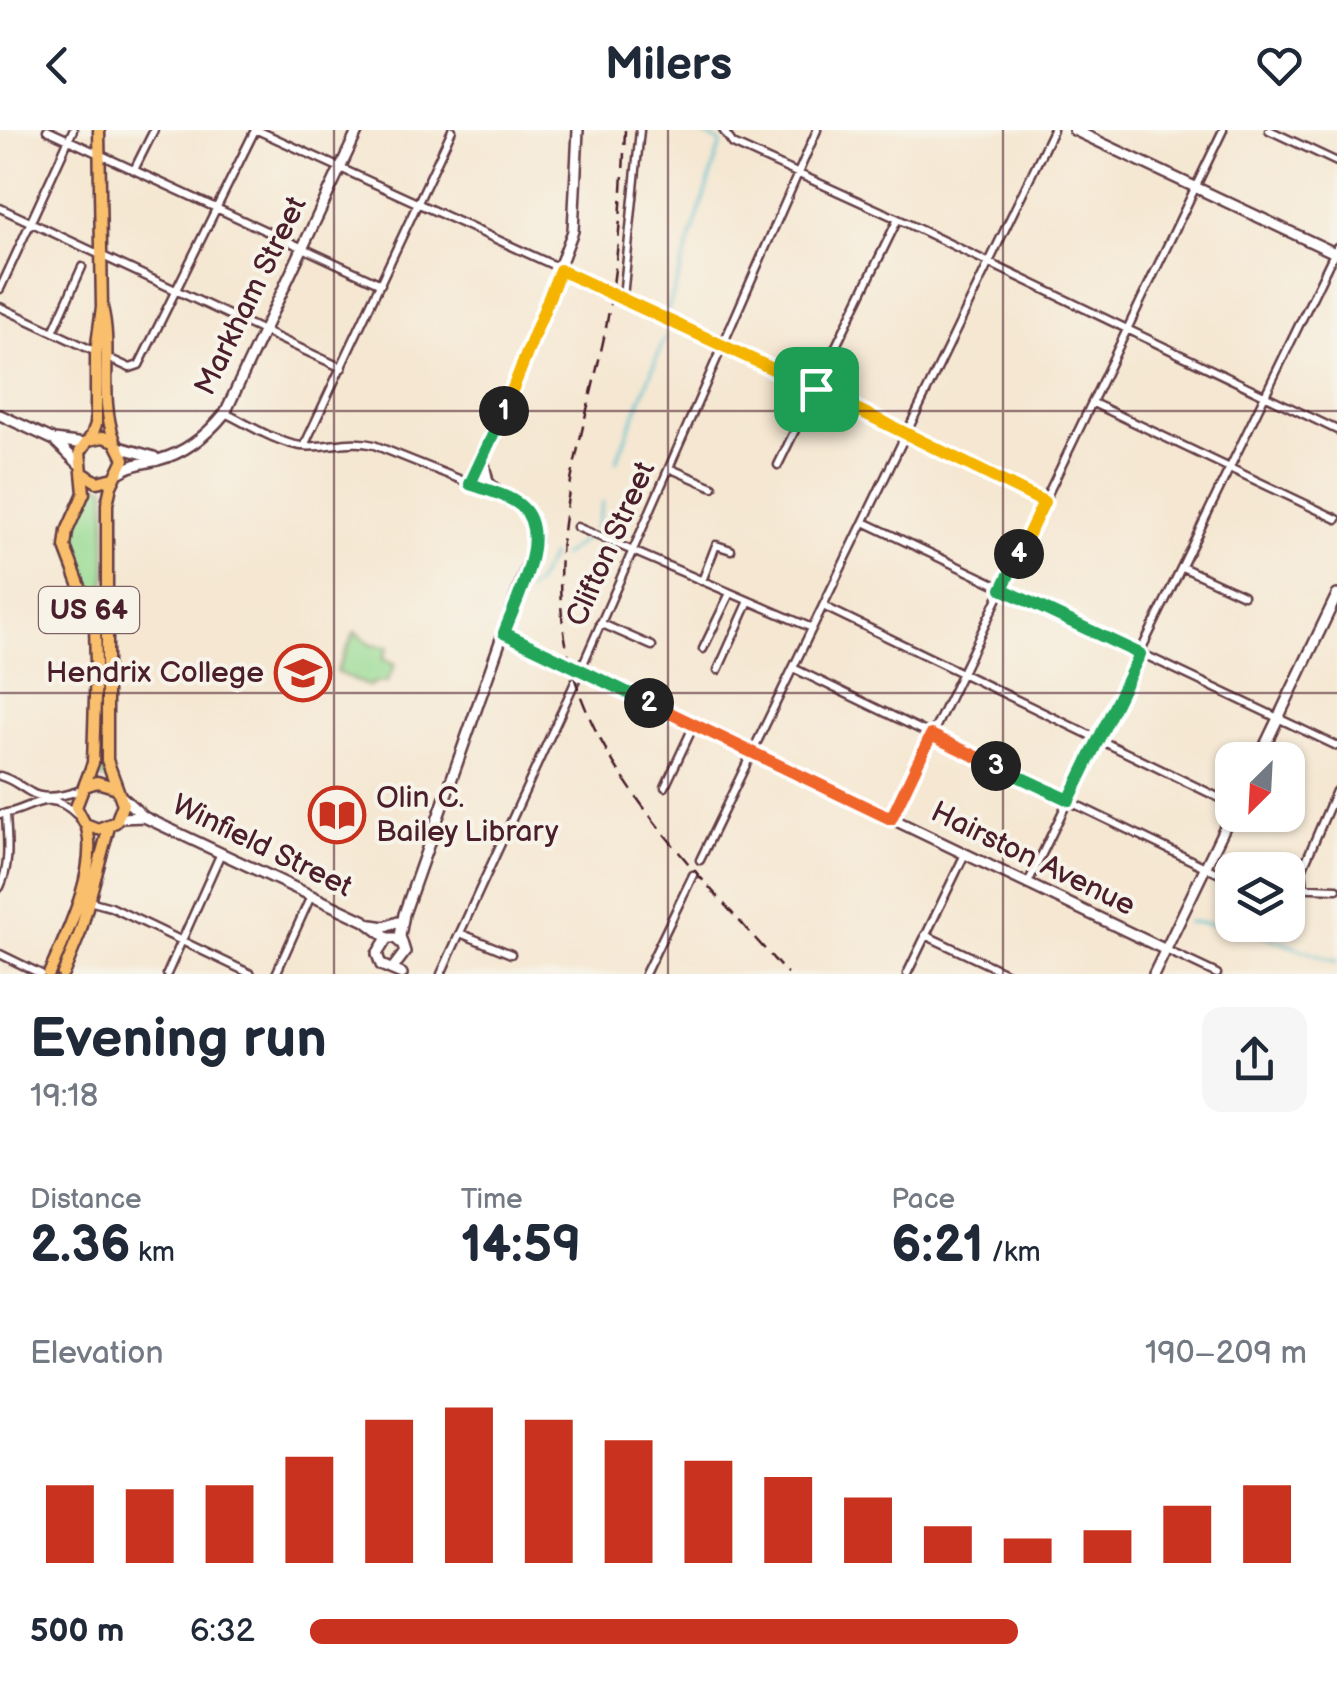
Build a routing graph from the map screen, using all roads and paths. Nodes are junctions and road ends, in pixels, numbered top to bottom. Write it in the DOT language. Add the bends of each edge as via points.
graph roads {
  1 [pos="47,130"];
  2 [pos="73,130"];
  3 [pos="99,130"];
  4 [pos="154,130"];
  5 [pos="256,130"];
  6 [pos="358,130"];
  7 [pos="452,130"];
  8 [pos="578,130"];
  9 [pos="640,130"];
  10 [pos="817,130"];
  11 [pos="1053,130"];
  12 [pos="1074,130"];
  13 [pos="1223,130"];
  14 [pos="1269,130"];
  15 [pos="723,132"];
  16 [pos="68,140"];
  17 [pos="99,155"];
  18 [pos="1337,162"];
  19 [pos="340,168"];
  20 [pos="134,170"];
  21 [pos="799,174"];
  22 [pos="1195,187"];
  23 [pos="418,205"];
  24 [pos="0,208"];
  25 [pos="216,208"];
  26 [pos="898,219"];
  27 [pos="32,223"];
  28 [pos="303,248"];
  29 [pos="1336,251"];
  30 [pos="100,254"];
  31 [pos="988,262"];
  32 [pos="82,267"];
  33 [pos="560,270"];
  34 [pos="381,284"];
  35 [pos="0,289"];
  36 [pos="174,290"];
  37 [pos="623,297"];
  38 [pos="0,306"];
  39 [pos="1128,328"];
  40 [pos="53,332"];
  41 [pos="264,332"];
  42 [pos="722,345"];
  43 [pos="101,354"];
  44 [pos="342,368"];
  45 [pos="816,389"];
  46 [pos="1267,396"];
  47 [pos="1093,402"];
  48 [pos="225,413"];
  49 [pos="0,415"];
  50 [pos="1337,430"];
  51 [pos="906,433"];
  52 [pos="54,440"];
  53 [pos="87,442"];
  54 [pos="117,444"];
  55 [pos="304,446"];
  56 [pos="482,455"];
  57 [pos="162,458"];
  58 [pos="778,465"];
  59 [pos="669,468"];
  60 [pos="1231,468"];
  61 [pos="82,469"];
  62 [pos="118,475"];
  63 [pos="470,484"];
  64 [pos="713,487"];
  65 [pos="500,495"];
  66 [pos="1044,502"];
  67 [pos="1337,519"];
  68 [pos="864,522"];
  69 [pos="577,527"];
  70 [pos="632,550"];
  71 [pos="731,550"];
  72 [pos="1182,567"];
  73 [pos="702,580"];
  74 [pos="1002,589"];
  75 [pos="730,593"];
  76 [pos="1242,595"];
  77 [pos="749,601"];
  78 [pos="1335,602"];
  79 [pos="823,606"];
  80 [pos="600,623"];
  81 [pos="812,628"];
  82 [pos="504,633"];
  83 [pos="652,646"];
  84 [pos="703,649"];
  85 [pos="1140,654"];
  86 [pos="794,668"];
  87 [pos="580,669"];
  88 [pos="718,670"];
  89 [pos="961,673"];
  90 [pos="1278,720"];
  91 [pos="694,725"];
  92 [pos="931,735"];
  93 [pos="1099,738"];
  94 [pos="1267,742"];
  95 [pos="1337,746"];
  96 [pos="752,754"];
  97 [pos="0,776"];
  98 [pos="664,787"];
  99 [pos="84,788"];
  100 [pos="1337,790"];
  101 [pos="28,792"];
  102 [pos="118,792"];
  103 [pos="1215,796"];
  104 [pos="1069,800"];
  105 [pos="28,803"];
  106 [pos="3,814"];
  107 [pos="144,817"];
  108 [pos="120,818"];
  109 [pos="891,819"];
  110 [pos="83,822"];
  111 [pos="109,827"];
  112 [pos="1222,832"];
  113 [pos="221,853"];
  114 [pos="965,854"];
  115 [pos="700,860"];
  116 [pos="1305,863"];
  117 [pos="1205,867"];
  118 [pos="1215,872"];
  119 [pos="694,875"];
  120 [pos="1027,885"];
  121 [pos="0,887"];
  122 [pos="1305,887"];
  123 [pos="1337,889"];
  124 [pos="311,896"];
  125 [pos="89,901"];
  126 [pos="401,918"];
  127 [pos="358,920"];
  128 [pos="372,925"];
  129 [pos="460,933"];
  130 [pos="925,935"];
  131 [pos="388,938"];
  132 [pos="182,940"];
  133 [pos="402,944"];
  134 [pos="378,948"];
  135 [pos="1166,950"];
  136 [pos="0,954"];
  137 [pos="511,954"];
  138 [pos="403,958"];
  139 [pos="390,972"];
  140 [pos="45,974"];
  141 [pos="62,974"];
  142 [pos="167,974"];
  143 [pos="250,974"];
  144 [pos="276,974"];
  145 [pos="410,974"];
  146 [pos="441,974"];
  147 [pos="645,974"];
  148 [pos="907,974"];
  149 [pos="1008,974"];
  150 [pos="1154,974"];
  151 [pos="1217,974"];
  1 -- 16 [label="street"];
  2 -- 16 [label="street"];
  3 -- 17 [label="main road"];
  4 -- 20 [label="street"];
  5 -- 19 [label="street"];
  5 -- 25 [label="street"];
  6 -- 19 [label="street, Markham Street"];
  7 -- 23 [label="street"];
  8 -- 33 [label="street" via="573,231"];
  9 -- 37 [label="street"];
  10 -- 21 [label="street, Clifton Street"];
  11 -- 31 [label="street"];
  12 -- 22 [label="street"];
  13 -- 22 [label="street"];
  14 -- 18 [label="street"];
  15 -- 21 [label="street" via="733,144"];
  16 -- 17 [label="street"];
  16 -- 27 [label="street"];
  17 -- 20 [label="street"];
  17 -- 30 [label="main road"];
  19 -- 23 [label="street"];
  19 -- 28 [label="street, Markham Street"];
  20 -- 25 [label="street"];
  21 -- 26 [label="street"];
  21 -- 42 [label="street, Clifton Street"];
  22 -- 29 [label="street"];
  22 -- 39 [label="street"];
  23 -- 33 [label="street"];
  23 -- 34 [label="street"];
  24 -- 27 [label="street"];
  25 -- 28 [label="street"];
  25 -- 36 [label="street"];
  26 -- 31 [label="street"];
  26 -- 45 [label="street"];
  27 -- 30 [label="street"];
  27 -- 35 [label="street"];
  28 -- 34 [label="street"];
  28 -- 41 [label="street, Markham Street"];
  29 -- 46 [label="street"];
  30 -- 36 [label="street"];
  30 -- 43 [label="main road"];
  31 -- 39 [label="street"];
  31 -- 51 [label="street"];
  32 -- 40 [label="street"];
  33 -- 37 [label="street"];
  33 -- 56 [label="street"];
  34 -- 44 [label="street"];
  36 -- 41 [label="street"];
  36 -- 43 [label="street" via="138,366"];
  37 -- 42 [label="street"];
  38 -- 40 [label="street"];
  39 -- 46 [label="street"];
  39 -- 47 [label="street"];
  40 -- 43 [label="street"];
  41 -- 44 [label="street"];
  41 -- 48 [label="street, Markham Street"];
  42 -- 45 [label="street"];
  42 -- 59 [label="street, Clifton Street"];
  43 -- 53 [label="main road" via="96,424"];
  43 -- 54 [label="main road"];
  44 -- 55 [label="street"];
  45 -- 51 [label="street"];
  45 -- 58 [label="street"];
  46 -- 50 [label="street"];
  46 -- 60 [label="street"];
  47 -- 60 [label="street"];
  47 -- 66 [label="street"];
  48 -- 55 [label="street"];
  48 -- 57 [label="street, Markham Street" via="197,440"];
  49 -- 52 [label="street"];
  51 -- 66 [label="street"];
  51 -- 68 [label="street"];
  52 -- 53 [label="street"];
  52 -- 61 [label="street"];
  53 -- 54 [label="main road" via="103,437"];
  53 -- 61 [label="main road"];
  54 -- 57 [label="street"];
  54 -- 62 [label="main road" via="124,459"];
  55 -- 63 [label="street" via="359,441"];
  56 -- 63 [label="street"];
  56 -- 65 [label="street" via="486,478"];
  57 -- 62 [label="street, Markham Street"];
  59 -- 64 [label="street"];
  59 -- 70 [label="street, Clifton Street"];
  60 -- 67 [label="street"];
  60 -- 72 [label="street"];
  61 -- 62 [label="main road" via="97,482"];
  61 -- 99 [label="main road, US 64" via="84,493 65,547 95,626 92,763"];
  62 -- 102 [label="main road, US 64" via="107,504 106,662 107,760"];
  63 -- 65 [label="street"];
  65 -- 82 [label="street" via="532,520 536,540"];
  66 -- 74 [label="street"];
  68 -- 74 [label="street"];
  68 -- 79 [label="street"];
  69 -- 70 [label="street"];
  70 -- 73 [label="street"];
  70 -- 80 [label="street, Clifton Street"];
  71 -- 73 [label="street" via="716,546"];
  72 -- 76 [label="street"];
  72 -- 85 [label="street"];
  73 -- 75 [label="street"];
  74 -- 85 [label="street"];
  74 -- 89 [label="street"];
  75 -- 77 [label="street"];
  75 -- 84 [label="street"];
  77 -- 81 [label="street"];
  77 -- 88 [label="street"];
  78 -- 90 [label="street"];
  79 -- 81 [label="street"];
  79 -- 89 [label="street"];
  80 -- 83 [label="street"];
  80 -- 87 [label="street, Clifton Street"];
  81 -- 86 [label="street"];
  82 -- 87 [label="street, Hairston Avenue"];
  82 -- 126 [label="street"];
  85 -- 90 [label="street"];
  85 -- 93 [label="street"];
  86 -- 92 [label="street"];
  86 -- 96 [label="street"];
  87 -- 91 [label="street, Hairston Avenue"];
  87 -- 129 [label="street, Clifton Street"];
  89 -- 92 [label="street"];
  89 -- 93 [label="street"];
  90 -- 94 [label="street"];
  90 -- 95 [label="street"];
  91 -- 96 [label="street, Hairston Avenue"];
  91 -- 98 [label="street"];
  92 -- 104 [label="street"];
  92 -- 109 [label="street"];
  93 -- 103 [label="street"];
  93 -- 104 [label="street"];
  96 -- 109 [label="street, Hairston Avenue"];
  96 -- 115 [label="street"];
  97 -- 101 [label="street"];
  99 -- 101 [label="street" via="56,796"];
  99 -- 102 [label="main road" via="104,782"];
  99 -- 110 [label="main road" via="76,807"];
  100 -- 116 [label="street"];
  101 -- 105 [label="street"];
  102 -- 107 [label="street, Winfield Street"];
  102 -- 108 [label="main road"];
  104 -- 117 [label="street"];
  104 -- 120 [label="street"];
  105 -- 106 [label="street"];
  105 -- 110 [label="street" via="60,804"];
  106 -- 121 [label="street" via="8,856"];
  107 -- 108 [label="street, Winfield Street"];
  107 -- 113 [label="street, Winfield Street"];
  108 -- 111 [label="main road"];
  109 -- 114 [label="street, Hairston Avenue"];
  110 -- 111 [label="main road"];
  110 -- 140 [label="main road" via="89,850 84,879"];
  111 -- 125 [label="main road"];
  112 -- 117 [label="street"];
  113 -- 124 [label="street, Winfield Street"];
  113 -- 132 [label="street"];
  114 -- 120 [label="street, Hairston Avenue"];
  114 -- 130 [label="street"];
  117 -- 118 [label="street"];
  117 -- 135 [label="street"];
  119 -- 147 [label="street"];
  120 -- 135 [label="street, Hairston Avenue"];
  122 -- 123 [label="street"];
  124 -- 127 [label="street, Winfield Street"];
  124 -- 144 [label="street"];
  125 -- 132 [label="street"];
  125 -- 141 [label="main road"];
  126 -- 128 [label="street" via="385,928"];
  126 -- 131 [label="street"];
  126 -- 133 [label="street"];
  127 -- 128 [label="street, Winfield Street"];
  127 -- 134 [label="street, Winfield Street"];
  128 -- 131 [label="street, Winfield Street"];
  129 -- 137 [label="street"];
  129 -- 146 [label="street, Clifton Street"];
  130 -- 148 [label="street"];
  130 -- 149 [label="street"];
  131 -- 133 [label="street"];
  131 -- 134 [label="street"];
  132 -- 142 [label="street"];
  132 -- 143 [label="street"];
  133 -- 138 [label="street"];
  134 -- 139 [label="street" via="378,961"];
  135 -- 150 [label="street"];
  135 -- 151 [label="street, Hairston Avenue"];
  136 -- 140 [label="street"];
  138 -- 139 [label="street"];
  138 -- 145 [label="street"];
}
